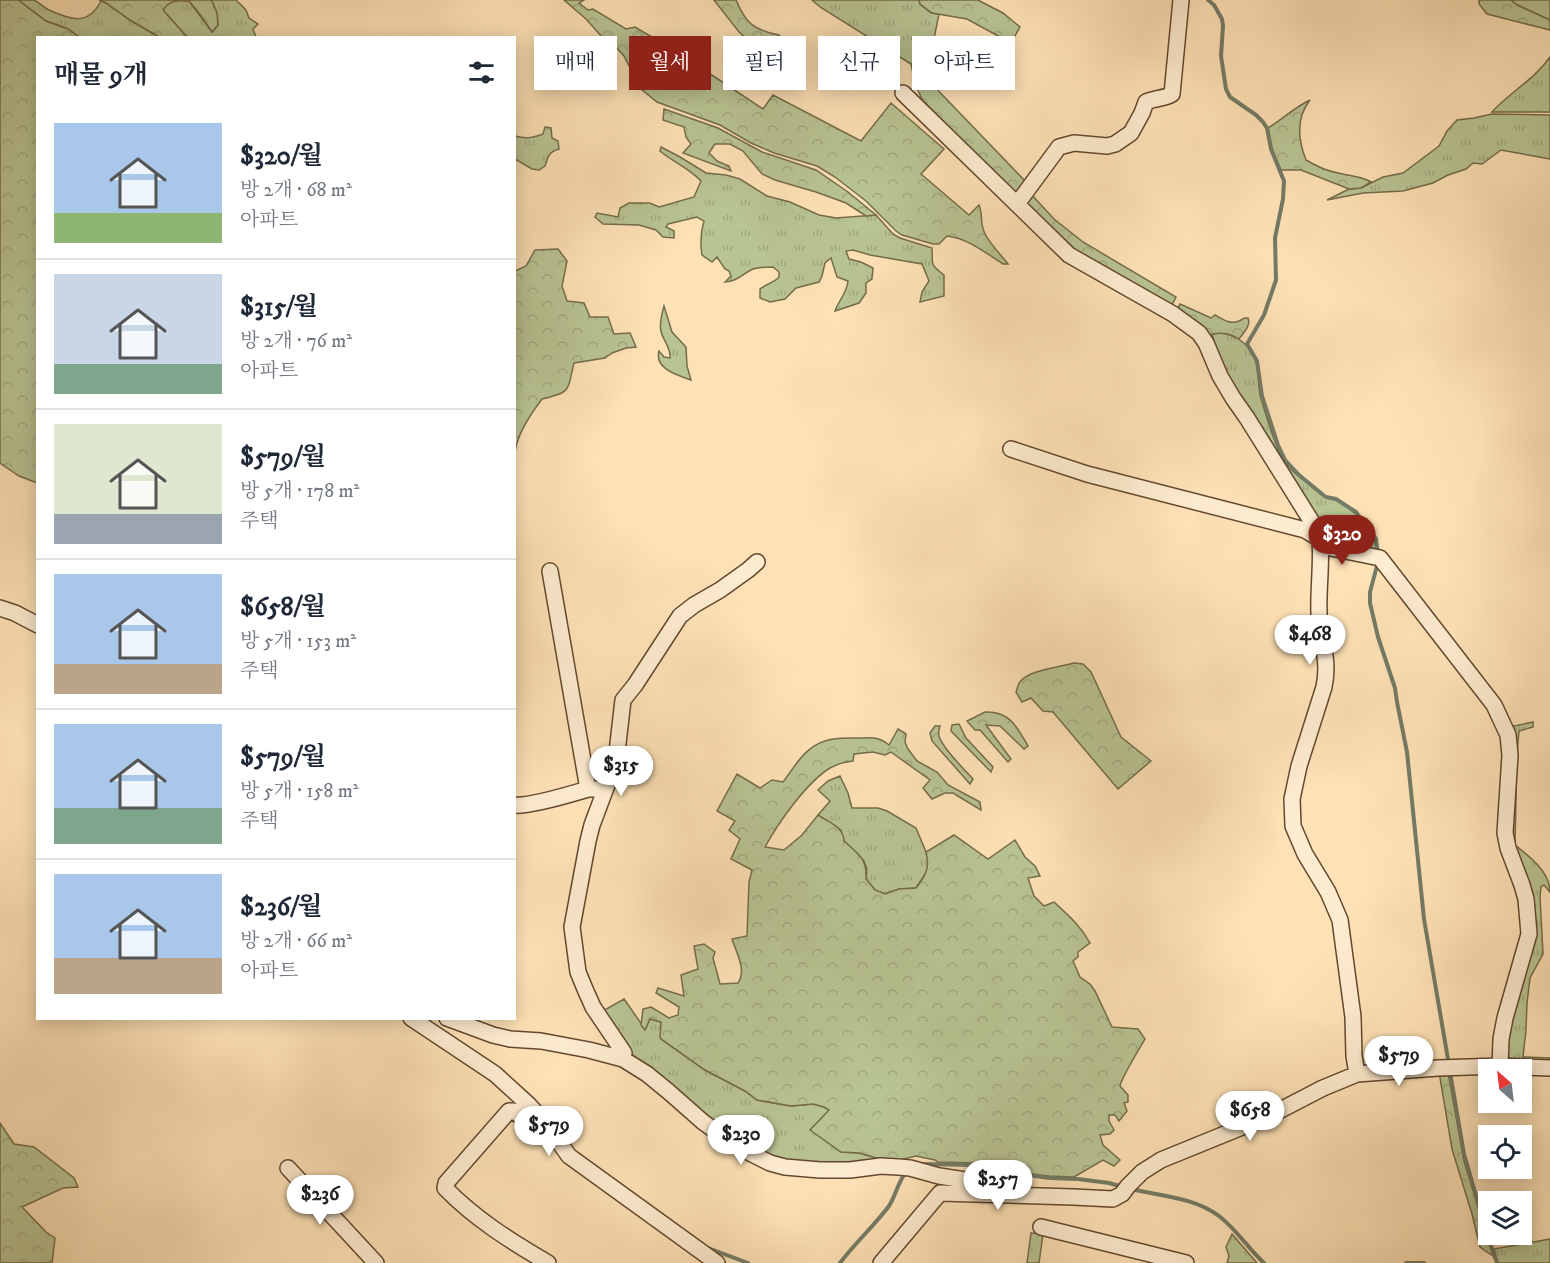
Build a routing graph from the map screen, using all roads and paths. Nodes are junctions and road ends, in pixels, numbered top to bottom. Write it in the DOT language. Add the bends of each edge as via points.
graph roads {
  1 [pos="1181,0"];
  2 [pos="903,93"];
  3 [pos="1017,204"];
  4 [pos="1011,449"];
  5 [pos="1321,542"];
  6 [pos="757,562"];
  7 [pos="550,570"];
  8 [pos="0,608"];
  9 [pos="36,624"];
  10 [pos="588,789"];
  11 [pos="606,789"];
  12 [pos="516,805"];
  13 [pos="414,1020"];
  14 [pos="452,1020"];
  15 [pos="623,1059"];
  16 [pos="1500,1059"];
  17 [pos="1478,1067"];
  18 [pos="1532,1067"];
  19 [pos="1550,1068"];
  20 [pos="1357,1074"];
  21 [pos="569,1156"];
  22 [pos="288,1168"];
  23 [pos="1073,1197"];
  24 [pos="1041,1227"];
  25 [pos="376,1263"];
  26 [pos="548,1263"];
  27 [pos="717,1263"];
  28 [pos="881,1263"];
  29 [pos="1186,1263"];
  1 -- 3 [label="street" via="1172,94 1146,102 1131,134 1115,144 1074,143 1059,147"];
  2 -- 3 [label="street"];
  3 -- 5 [label="street" via="1069,255 1199,333 1220,376"];
  4 -- 5 [label="street" via="1087,474 1305,530"];
  5 -- 16 [label="street" via="1374,556 1494,705 1508,735 1505,833 1526,899 1529,934 1505,1018"];
  5 -- 20 [label="street" via="1319,615 1327,674 1299,766 1292,814 1305,854 1340,920"];
  6 -- 11 [label="street" via="680,616 623,700 616,761"];
  7 -- 10 [label="street"];
  8 -- 9 [label="street"];
  10 -- 11 [label="street"];
  10 -- 12 [label="street"];
  11 -- 15 [label="street" via="588,841 572,927 581,980 593,1007 624,1053"];
  13 -- 21 [label="street" via="512,1089 546,1124"];
  14 -- 15 [label="street" via="510,1039 541,1041"];
  15 -- 23 [label="street" via="647,1074 703,1122 770,1163 820,1170 910,1168"];
  17 -- 20 [label="street"];
  18 -- 19 [label="street"];
  20 -- 23 [label="street" via="1269,1116 1161,1160 1113,1199"];
  21 -- 26 [label="street" via="514,1111 509,1112 445,1188 495,1231"];
  21 -- 27 [label="street"];
  22 -- 25 [label="street"];
  23 -- 28 [label="street" via="940,1193"];
  24 -- 29 [label="street"];
}
